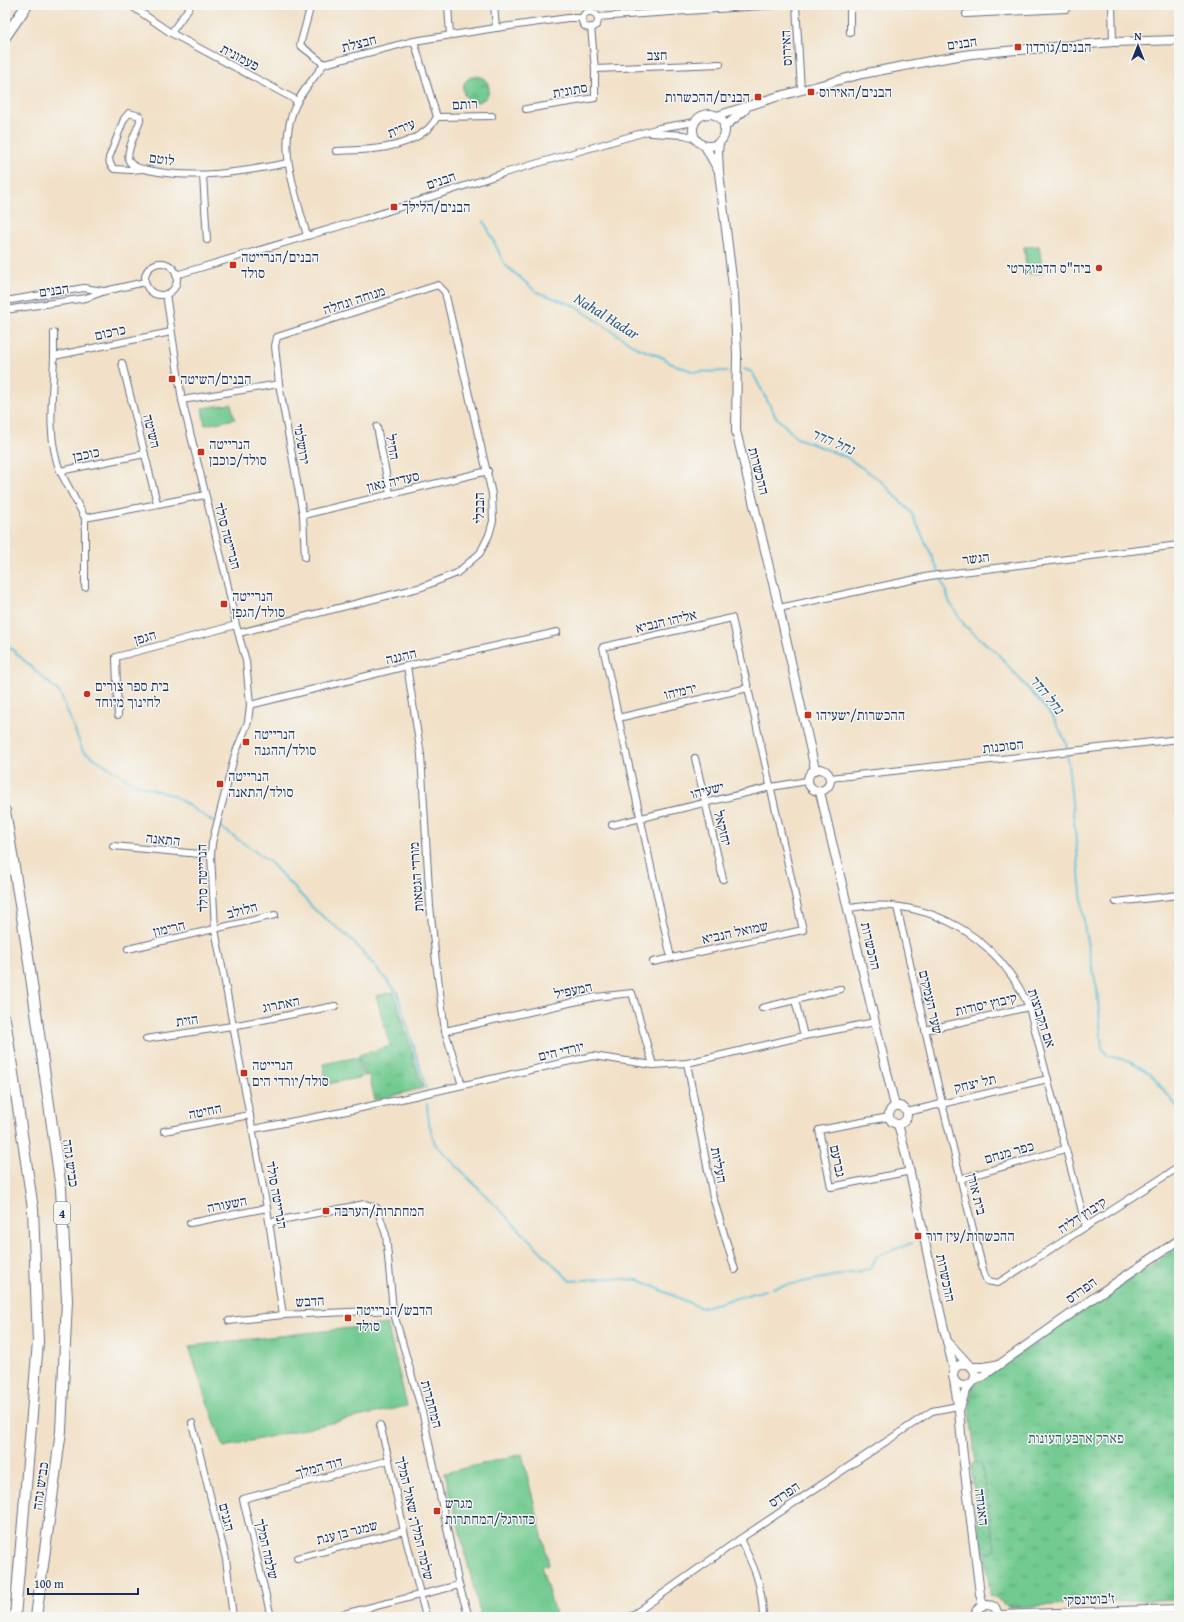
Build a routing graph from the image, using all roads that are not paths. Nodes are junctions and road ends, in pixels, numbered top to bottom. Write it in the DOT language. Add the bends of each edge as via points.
graph roads {
  1 [pos="26,5"];
  2 [pos="130,5"];
  3 [pos="190,5"];
  4 [pos="311,5"];
  5 [pos="448,5"];
  6 [pos="494,5"];
  7 [pos="777,5"];
  8 [pos="796,5"];
  9 [pos="850,5"];
  10 [pos="1066,5"];
  11 [pos="1112,5"];
  12 [pos="966,14"];
  13 [pos="597,17"];
  14 [pos="582,18"];
  15 [pos="591,27"];
  16 [pos="496,28"];
  17 [pos="850,32"];
  18 [pos="171,33"];
  19 [pos="450,35"];
  20 [pos="5,37"];
  21 [pos="1179,40"];
  22 [pos="414,41"];
  23 [pos="1113,42"];
  24 [pos="324,64"];
  25 [pos="720,64"];
  26 [pos="595,69"];
  27 [pos="801,90"];
  28 [pos="298,101"];
  29 [pos="753,104"];
  30 [pos="526,109"];
  31 [pos="492,116"];
  32 [pos="717,116"];
  33 [pos="437,117"];
  34 [pos="695,122"];
  35 [pos="724,127"];
  36 [pos="646,133"];
  37 [pos="695,138"];
  38 [pos="719,142"];
  39 [pos="706,146"];
  40 [pos="336,151"];
  41 [pos="288,163"];
  42 [pos="142,169"];
  43 [pos="719,172"];
  44 [pos="203,175"];
  45 [pos="307,236"];
  46 [pos="207,240"];
  47 [pos="176,276"];
  48 [pos="145,282"];
  49 [pos="438,286"];
  50 [pos="105,292"];
  51 [pos="166,294"];
  52 [pos="5,301"];
  53 [pos="5,310"];
  54 [pos="171,332"];
  55 [pos="54,333"];
  56 [pos="277,337"];
  57 [pos="54,356"];
  58 [pos="122,364"];
  59 [pos="279,384"];
  60 [pos="182,400"];
  61 [pos="377,427"];
  62 [pos="145,454"];
  63 [pos="60,471"];
  64 [pos="488,471"];
  65 [pos="390,494"];
  66 [pos="205,495"];
  67 [pos="157,504"];
  68 [pos="303,515"];
  69 [pos="85,518"];
  70 [pos="1179,545"];
  71 [pos="305,557"];
  72 [pos="86,587"];
  73 [pos="779,608"];
  74 [pos="236,625"];
  75 [pos="557,632"];
  76 [pos="239,633"];
  77 [pos="407,666"];
  78 [pos="748,688"];
  79 [pos="250,705"];
  80 [pos="118,715"];
  81 [pos="618,718"];
  82 [pos="1179,739"];
  83 [pos="695,758"];
  84 [pos="815,769"];
  85 [pos="830,778"];
  86 [pos="807,781"];
  87 [pos="771,786"];
  88 [pos="820,792"];
  89 [pos="704,803"];
  90 [pos="5,811"];
  91 [pos="640,818"];
  92 [pos="612,825"];
  93 [pos="113,846"];
  94 [pos="211,855"];
  95 [pos="723,879"];
  96 [pos="1179,895"];
  97 [pos="1116,902"];
  98 [pos="897,907"];
  99 [pos="849,908"];
  100 [pos="275,914"];
  101 [pos="215,929"];
  102 [pos="803,930"];
  103 [pos="128,949"];
  104 [pos="671,958"];
  105 [pos="654,962"];
  106 [pos="840,989"];
  107 [pos="795,1000"];
  108 [pos="335,1006"];
  109 [pos="1028,1007"];
  110 [pos="762,1008"];
  111 [pos="5,1019"];
  112 [pos="875,1022"];
  113 [pos="232,1026"];
  114 [pos="925,1030"];
  115 [pos="445,1031"];
  116 [pos="804,1036"];
  117 [pos="146,1039"];
  118 [pos="687,1063"];
  119 [pos="653,1065"];
  120 [pos="1048,1079"];
  121 [pos="462,1085"];
  122 [pos="942,1103"];
  123 [pos="895,1106"];
  124 [pos="907,1112"];
  125 [pos="250,1115"];
  126 [pos="889,1117"];
  127 [pos="898,1124"];
  128 [pos="253,1129"];
  129 [pos="164,1131"];
  130 [pos="1065,1149"];
  131 [pos="1179,1168"];
  132 [pos="911,1171"];
  133 [pos="960,1179"];
  134 [pos="267,1208"];
  135 [pos="270,1222"];
  136 [pos="190,1223"];
  137 [pos="1086,1227"];
  138 [pos="1179,1240"];
  139 [pos="735,1270"];
  140 [pos="998,1283"];
  141 [pos="393,1310"];
  142 [pos="283,1314"];
  143 [pos="229,1321"];
  144 [pos="948,1343"];
  145 [pos="1000,1364"];
  146 [pos="970,1366"];
  147 [pos="954,1369"];
  148 [pos="954,1380"];
  149 [pos="971,1383"];
  150 [pos="959,1408"];
  151 [pos="192,1423"];
  152 [pos="380,1425"];
  153 [pos="390,1460"];
  154 [pos="255,1496"];
  155 [pos="404,1531"];
  156 [pos="740,1540"];
  157 [pos="297,1558"];
  158 [pos="459,1585"];
  159 [pos="421,1594"];
  160 [pos="984,1605"];
  161 [pos="1179,1609"];
  162 [pos="1068,1615"];
  163 [pos="999,1616"];
  164 [pos="15,1617"];
  165 [pos="36,1617"];
  166 [pos="233,1617"];
  167 [pos="271,1617"];
  168 [pos="332,1617"];
  169 [pos="426,1617"];
  170 [pos="469,1617"];
  171 [pos="630,1617"];
  172 [pos="763,1617"];
  173 [pos="976,1617"];
  1 -- 20 [label="highway"];
  2 -- 18 [label="street, פעמונית"];
  3 -- 18 [label="street"];
  4 -- 24 [label="street" via="300,45"];
  5 -- 19 [label="street"];
  6 -- 16 [label="street"];
  7 -- 13 [label="street"];
  8 -- 27 [label="street, האירוס"];
  9 -- 17 [label="street"];
  10 -- 12 [label="street" via="1066,9"];
  11 -- 23 [label="street"];
  13 -- 14 [label="street" via="590,12"];
  13 -- 15 [label="street" via="597,23"];
  14 -- 15 [label="street" via="585,26"];
  14 -- 16 [label="street, חבצלת"];
  15 -- 26 [label="street, סתונית"];
  16 -- 19 [label="street, חבצלת"];
  18 -- 28 [label="street, פעמונית"];
  19 -- 22 [label="street, חבצלת"];
  21 -- 23 [label="street, הבנים"];
  22 -- 24 [label="street, חבצלת"];
  22 -- 33 [label="street"];
  23 -- 27 [label="street, הבנים" via="971,54 862,74"];
  24 -- 28 [label="street"];
  25 -- 26 [label="street, חצב"];
  26 -- 30 [label="street, סתונית" via="595,98"];
  27 -- 29 [label="street, הבנים"];
  28 -- 41 [label="street" via="291,118"];
  29 -- 32 [label="street, הבנים"];
  29 -- 35 [label="street, הבנים"];
  31 -- 33 [label="street, רותם"];
  32 -- 34 [label="street" via="706,114"];
  32 -- 35 [label="street"];
  33 -- 40 [label="street, עירית" via="426,131 415,138 378,149"];
  34 -- 36 [label="street, הבנים" via="659,128"];
  34 -- 37 [label="street" via="692,130"];
  35 -- 38 [label="street" via="724,136"];
  36 -- 37 [label="street, הבנים" via="669,133"];
  36 -- 45 [label="street, הבנים" via="504,173"];
  37 -- 39 [label="street"];
  38 -- 39 [label="street"];
  38 -- 43 [label="street, ההכשרות"];
  39 -- 43 [label="street, ההכשרות"];
  41 -- 44 [label="street, לוטם" via="249,171"];
  41 -- 45 [label="street"];
  42 -- 42 [label="street, לוטם" via="130,161 128,153 140,121 140,116 130,113 124,119 110,164 114,169"];
  42 -- 44 [label="street, לוטם"];
  43 -- 73 [label="street, ההכשרות" via="734,294 737,354 736,431"];
  44 -- 46 [label="street"];
  45 -- 47 [label="street, הבנים"];
  47 -- 48 [label="street" via="170,266 160,263 150,267"];
  47 -- 51 [label="street" via="175,285"];
  48 -- 50 [label="street, הבנים"];
  48 -- 51 [label="street" via="155,294"];
  49 -- 56 [label="street, מנוחה ונחלה"];
  49 -- 64 [label="street, הבבלי" via="445,292"];
  50 -- 52 [label="street, הבנים" via="84,288"];
  50 -- 53 [label="street, הבנים" via="86,298"];
  51 -- 54 [label="street"];
  54 -- 57 [label="street, כרכום"];
  54 -- 60 [label="street"];
  55 -- 57 [label="street"];
  56 -- 59 [label="street, ירושלמי" via="275,346"];
  57 -- 63 [label="street" via="51,430"];
  58 -- 62 [label="street, השיטה"];
  59 -- 60 [label="street"];
  59 -- 68 [label="street, ירושלמי"];
  60 -- 66 [label="street, הנרייטה סולד"];
  61 -- 65 [label="street, החיל"];
  62 -- 63 [label="street, כוכבן"];
  62 -- 67 [label="street, השיטה"];
  63 -- 69 [label="street, כוכבן"];
  64 -- 65 [label="street, סעדיה גאון"];
  64 -- 76 [label="street, הבבלי" via="493,521 489,535 480,553 457,573 422,587"];
  65 -- 68 [label="street, סעדיה גאון"];
  66 -- 67 [label="street"];
  66 -- 74 [label="street, הנרייטה סולד" via="226,573"];
  67 -- 69 [label="street"];
  68 -- 71 [label="street, ירושלמי"];
  69 -- 72 [label="street, כוכבן"];
  70 -- 73 [label="street, הגשר" via="930,576"];
  73 -- 84 [label="street, ההכשרות"];
  74 -- 76 [label="street, הנרייטה סולד"];
  74 -- 80 [label="street, הגפן" via="116,656"];
  75 -- 77 [label="street, ההגנה"];
  76 -- 79 [label="street, הנרייטה סולד" via="246,661"];
  77 -- 79 [label="street, ההגנה"];
  77 -- 115 [label="street, מורדי הגטאות" via="421,755 430,906"];
  78 -- 81 [label="street, ירמיהו"];
  78 -- 81 [label="street, אליהו הנביא" via="732,618 603,647"];
  78 -- 87 [label="street, אליהו הנביא"];
  79 -- 94 [label="street, הנרייטה סולד" via="248,722 235,754"];
  81 -- 91 [label="street, אליהו הנביא"];
  82 -- 85 [label="street, הסוכנות"];
  83 -- 89 [label="street, יחזקאל"];
  84 -- 85 [label="street" via="823,769"];
  84 -- 86 [label="street" via="809,774"];
  85 -- 88 [label="street" via="827,789"];
  86 -- 87 [label="street, ישעיהו"];
  86 -- 88 [label="street" via="810,788"];
  87 -- 89 [label="street, ישעיהו"];
  87 -- 102 [label="street, אליהו הנביא"];
  88 -- 99 [label="street, ההכשרות"];
  89 -- 91 [label="street, ישעיהו"];
  89 -- 95 [label="street, יחזקאל"];
  90 -- 165 [label="highway, כביש גהה / 4" via="61,1189 67,1300 61,1431"];
  91 -- 92 [label="street, ישעיהו"];
  91 -- 104 [label="street, אליהו הנביא"];
  93 -- 94 [label="street, התאנה"];
  94 -- 101 [label="street, הנרייטה סולד"];
  96 -- 97 [label="street"];
  98 -- 99 [label="street, אם הקבוצות" via="864,905"];
  98 -- 109 [label="street, אם הקבוצות" via="934,915 956,924 972,935 1001,961 1021,990"];
  98 -- 114 [label="street, שער העמקים"];
  99 -- 112 [label="street, ההכשרות"];
  100 -- 101 [label="street, הלולב"];
  101 -- 103 [label="street, הרימון"];
  101 -- 113 [label="street, הנרייטה סולד"];
  102 -- 104 [label="street, שמואל הנביא"];
  104 -- 105 [label="street, שמואל הנביא"];
  106 -- 107 [label="street"];
  107 -- 110 [label="street"];
  107 -- 116 [label="street"];
  108 -- 113 [label="street, האתרוג"];
  109 -- 114 [label="street, קיבוץ יסודות"];
  109 -- 120 [label="street, אם הקבוצות"];
  111 -- 164 [label="highway, כביש גהה / 4" via="33,1208 38,1342"];
  112 -- 116 [label="street, יורדי הים"];
  112 -- 123 [label="street, ההכשרות"];
  113 -- 117 [label="street, הזית"];
  113 -- 125 [label="street, הנרייטה סולד"];
  114 -- 122 [label="street, שער העמקים"];
  115 -- 119 [label="street, המעפיל" via="596,997 632,993"];
  115 -- 121 [label="street, מורדי הגטאות"];
  116 -- 118 [label="street, יורדי הים"];
  118 -- 119 [label="street, יורדי הים"];
  118 -- 139 [label="street, העליות" via="713,1197"];
  119 -- 121 [label="street, יורדי הים" via="592,1056"];
  120 -- 122 [label="street, תל יצחק"];
  120 -- 130 [label="street, אם הקבוצות"];
  121 -- 128 [label="street, יורדי הים"];
  122 -- 124 [label="street, תל יצחק"];
  122 -- 133 [label="street, בית אורן"];
  123 -- 124 [label="street" via="903,1107"];
  123 -- 126 [label="street" via="890,1110"];
  124 -- 127 [label="street" via="906,1119"];
  125 -- 128 [label="street, הנרייטה סולד"];
  125 -- 129 [label="street, החיטה"];
  126 -- 127 [label="street"];
  126 -- 132 [label="street, גברעם" via="819,1130 831,1187"];
  127 -- 132 [label="street, ההכשרות"];
  128 -- 134 [label="street, הנרייטה סולד"];
  130 -- 133 [label="street, כפר מנחם"];
  130 -- 137 [label="street, אם הקבוצות"];
  131 -- 137 [label="street, קיבוץ דליה"];
  132 -- 144 [label="street, ההכשרות"];
  133 -- 140 [label="street, בית אורן" via="984,1274 987,1281"];
  134 -- 135 [label="street, הנרייטה סולד"];
  134 -- 136 [label="street, השעורה"];
  135 -- 141 [label="street, המחתרות" via="366,1204 377,1208 386,1235"];
  135 -- 142 [label="street, הנרייטה סולד"];
  137 -- 140 [label="street, קיבוץ דליה"];
  138 -- 145 [label="street, הפרדס"];
  141 -- 142 [label="street, הדבש"];
  141 -- 158 [label="street, המחתרות" via="423,1415"];
  142 -- 143 [label="street, הדבש"];
  144 -- 146 [label="street, ההכשרות"];
  144 -- 147 [label="street, ההכשרות"];
  145 -- 146 [label="street, הפרדס"];
  145 -- 149 [label="street, הפרדס"];
  146 -- 147 [label="street" via="960,1364"];
  146 -- 149 [label="street" via="975,1373"];
  147 -- 148 [label="street"];
  148 -- 149 [label="street" via="961,1386"];
  148 -- 150 [label="street, האגודה"];
  149 -- 150 [label="street, האגודה"];
  150 -- 156 [label="street, הפרדס" via="932,1411"];
  150 -- 160 [label="street, האגודה" via="966,1488 980,1594"];
  151 -- 166 [label="street, הגנים" via="226,1559"];
  152 -- 153 [label="street, שלמה המלך; שאול המלך"];
  153 -- 154 [label="street, דוד המלך"];
  153 -- 155 [label="street, שלמה המלך; שאול המלך"];
  154 -- 167 [label="street, שלמה המלך" via="243,1499"];
  155 -- 157 [label="street, שמגר בן ענת"];
  155 -- 159 [label="street, שלמה המלך; שאול המלך"];
  156 -- 171 [label="street, הפרדס"];
  156 -- 172 [label="street" via="758,1580"];
  158 -- 159 [label="street"];
  158 -- 170 [label="street, המחתרות"];
  159 -- 168 [label="street"];
  159 -- 169 [label="street, שלמה המלך; שאול המלך"];
  160 -- 163 [label="street" via="995,1607"];
  160 -- 173 [label="street" via="977,1610"];
  161 -- 162 [label="street, ז'בוטינסקי"];
  162 -- 163 [label="street, ז'בוטינסקי"];
}
